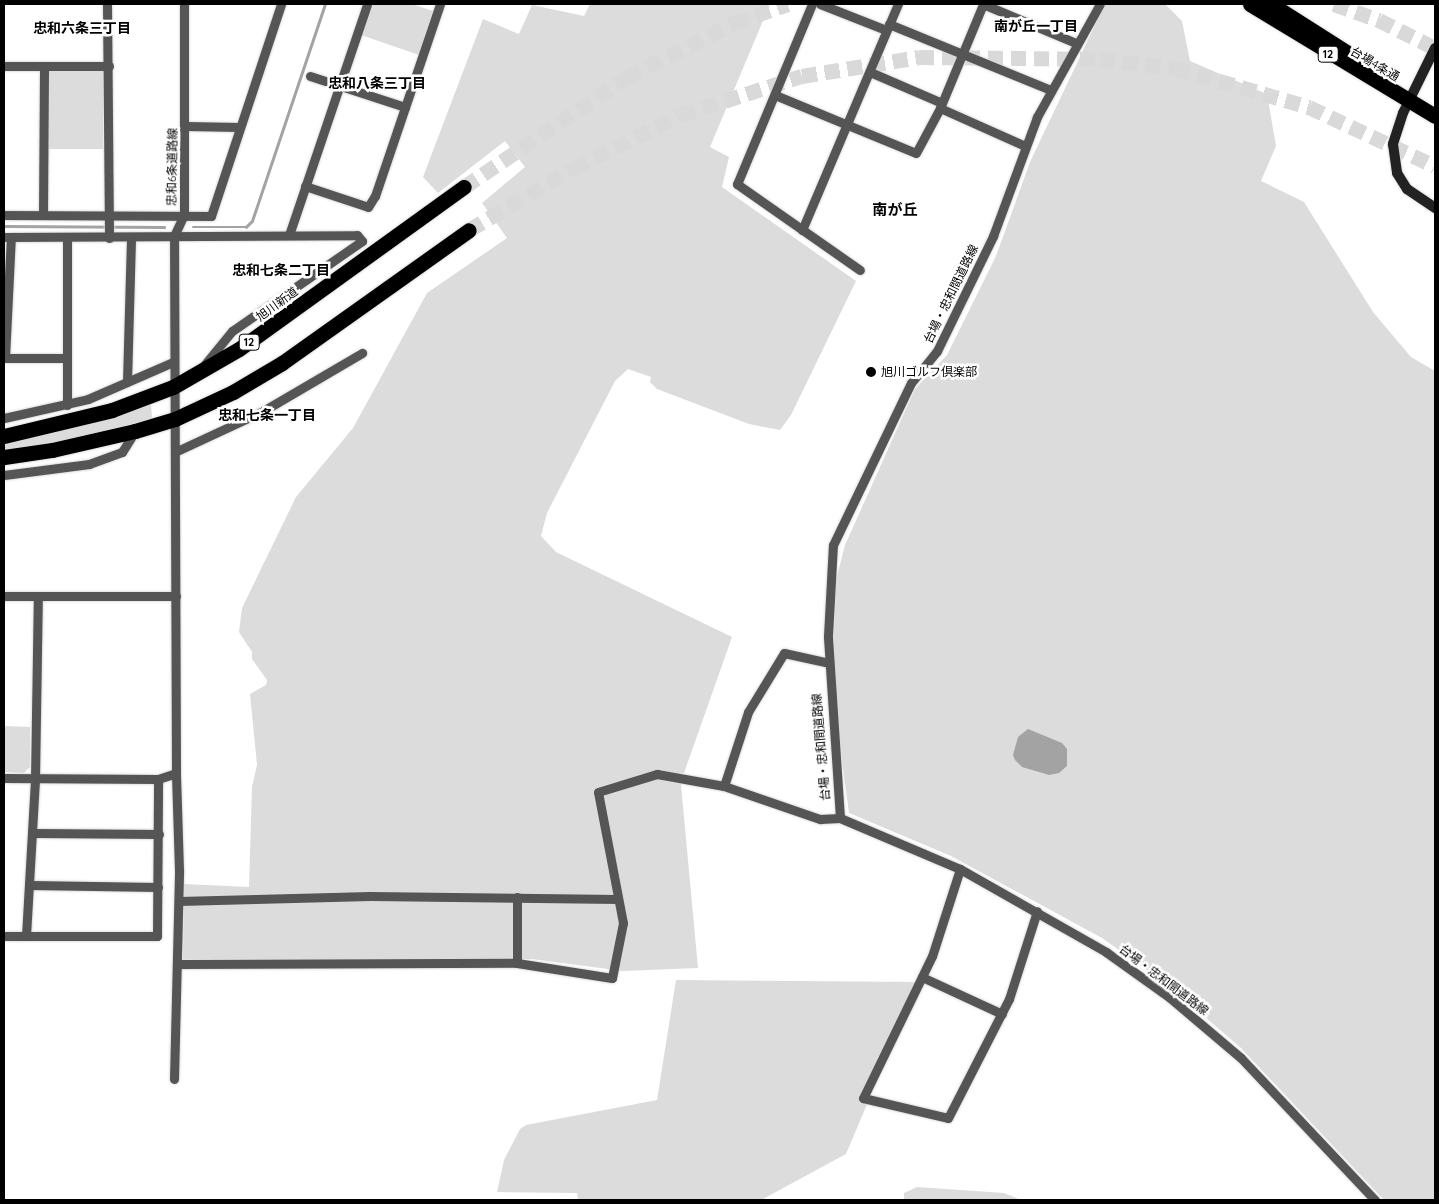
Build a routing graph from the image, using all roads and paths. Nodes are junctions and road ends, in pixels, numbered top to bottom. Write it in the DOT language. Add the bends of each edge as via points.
graph roads {
  1 [pos="107,4"];
  2 [pos="184,4"];
  3 [pos="282,4"];
  4 [pos="366,4"];
  5 [pos="440,4"];
  6 [pos="812,4"];
  7 [pos="820,4"];
  8 [pos="898,4"];
  9 [pos="983,4"];
  10 [pos="1100,4"];
  11 [pos="1250,4"];
  12 [pos="1270,4"];
  13 [pos="888,27"];
  14 [pos="1076,44"];
  15 [pos="1435,48"];
  16 [pos="962,54"];
  17 [pos="4,66"];
  18 [pos="44,66"];
  19 [pos="109,66"];
  20 [pos="870,72"];
  21 [pos="310,76"];
  22 [pos="340,85"];
  23 [pos="1051,90"];
  24 [pos="774,95"];
  25 [pos="1411,97"];
  26 [pos="941,105"];
  27 [pos="1435,105"];
  28 [pos="405,106"];
  29 [pos="1435,116"];
  30 [pos="849,125"];
  31 [pos="185,126"];
  32 [pos="240,127"];
  33 [pos="1025,146"];
  34 [pos="306,186"];
  35 [pos="464,187"];
  36 [pos="1435,208"];
  37 [pos="4,215"];
  38 [pos="43,215"];
  39 [pos="184,215"];
  40 [pos="109,227"];
  41 [pos="469,230"];
  42 [pos="802,230"];
  43 [pos="174,236"];
  44 [pos="288,236"];
  45 [pos="7,237"];
  46 [pos="67,238"];
  47 [pos="131,239"];
  48 [pos="860,270"];
  49 [pos="362,353"];
  50 [pos="5,358"];
  51 [pos="67,358"];
  52 [pos="173,362"];
  53 [pos="199,372"];
  54 [pos="127,382"];
  55 [pos="173,386"];
  56 [pos="67,405"];
  57 [pos="4,418"];
  58 [pos="175,419"];
  59 [pos="135,431"];
  60 [pos="4,436"];
  61 [pos="177,451"];
  62 [pos="4,457"];
  63 [pos="4,475"];
  64 [pos="4,596"];
  65 [pos="38,596"];
  66 [pos="176,596"];
  67 [pos="829,664"];
  68 [pos="176,774"];
  69 [pos="4,778"];
  70 [pos="35,779"];
  71 [pos="158,779"];
  72 [pos="724,786"];
  73 [pos="840,818"];
  74 [pos="33,833"];
  75 [pos="159,834"];
  76 [pos="960,869"];
  77 [pos="29,885"];
  78 [pos="158,887"];
  79 [pos="517,898"];
  80 [pos="618,899"];
  81 [pos="179,901"];
  82 [pos="1037,911"];
  83 [pos="4,936"];
  84 [pos="26,936"];
  85 [pos="517,963"];
  86 [pos="178,964"];
  87 [pos="922,977"];
  88 [pos="1002,1014"];
  89 [pos="174,1080"];
  90 [pos="1376,1200"];
  1 -- 19 [label="street"];
  2 -- 31 [label="street, 忠和6条道路線"];
  3 -- 32 [label="street"];
  4 -- 22 [label="street"];
  5 -- 28 [label="street"];
  6 -- 24 [label="street"];
  7 -- 13 [label="street"];
  8 -- 13 [label="street"];
  9 -- 14 [label="street"];
  9 -- 16 [label="street"];
  10 -- 14 [label="street, 台場・忠和間道路線"];
  11 -- 25 [label="highway, 台場4条通 / 12"];
  12 -- 25 [label="highway, 台場4条通 / 12"];
  13 -- 16 [label="street"];
  13 -- 20 [label="street"];
  14 -- 23 [label="street, 台場・忠和間道路線"];
  15 -- 25 [label="street"];
  16 -- 23 [label="street"];
  16 -- 26 [label="street"];
  17 -- 18 [label="street"];
  18 -- 19 [label="street"];
  18 -- 38 [label="street"];
  19 -- 40 [label="street"];
  20 -- 26 [label="street"];
  20 -- 30 [label="street"];
  21 -- 22 [label="street"];
  22 -- 28 [label="street"];
  22 -- 34 [label="street"];
  23 -- 33 [label="street, 台場・忠和間道路線"];
  24 -- 30 [label="street"];
  24 -- 42 [label="street" via="737,184"];
  25 -- 27 [label="highway, 台場4条通 / 12"];
  25 -- 29 [label="highway, 台場4条通 / 12"];
  25 -- 36 [label="street" via="1395,131 1397,173 1407,189"];
  26 -- 30 [label="street" via="916,153"];
  26 -- 33 [label="street"];
  28 -- 34 [label="street" via="375,196 368,207"];
  30 -- 42 [label="street"];
  31 -- 32 [label="street"];
  31 -- 39 [label="street, 忠和6条道路線"];
  32 -- 39 [label="street" via="212,216"];
  33 -- 67 [label="street, 台場・忠和間道路線" via="984,254 937,352 911,382 833,545"];
  34 -- 44 [label="street"];
  35 -- 53 [label="highway, 旭川新道 / 12" via="239,350"];
  37 -- 38 [label="street"];
  38 -- 40 [label="street"];
  39 -- 40 [label="street"];
  39 -- 43 [label="street, 忠和6条道路線"];
  40 -- 46 [label="street"];
  40 -- 47 [label="street"];
  41 -- 58 [label="highway" via="282,363 233,392"];
  42 -- 48 [label="street"];
  43 -- 44 [label="street"];
  43 -- 47 [label="street"];
  43 -- 52 [label="street, 忠和6条道路線"];
  44 -- 53 [label="street" via="357,235 362,241 232,331"];
  45 -- 46 [label="street"];
  45 -- 50 [label="street"];
  46 -- 51 [label="street"];
  47 -- 54 [label="street"];
  49 -- 61 [label="street" via="263,411"];
  50 -- 51 [label="street"];
  51 -- 56 [label="street"];
  52 -- 54 [label="street"];
  52 -- 55 [label="street, 忠和6条道路線"];
  53 -- 55 [label="highway, 旭川新道 / 12"];
  54 -- 56 [label="street"];
  55 -- 58 [label="street, 忠和6条道路線"];
  55 -- 60 [label="highway, 旭川新道 / 12" via="112,410"];
  56 -- 57 [label="street"];
  58 -- 59 [label="highway"];
  58 -- 61 [label="street, 忠和6条道路線"];
  59 -- 62 [label="highway"];
  59 -- 63 [label="street" via="122,452 97,461"];
  61 -- 66 [label="street, 忠和6条道路線"];
  64 -- 65 [label="street"];
  65 -- 66 [label="street"];
  65 -- 70 [label="street"];
  66 -- 68 [label="street, 忠和6条道路線"];
  67 -- 72 [label="street" via="784,653 748,712"];
  67 -- 73 [label="street, 台場・忠和間道路線"];
  68 -- 71 [label="street"];
  68 -- 81 [label="street, 忠和6条道路線"];
  69 -- 70 [label="street"];
  70 -- 71 [label="street"];
  70 -- 74 [label="street"];
  71 -- 75 [label="street"];
  72 -- 73 [label="street" via="820,819"];
  72 -- 80 [label="street" via="657,774 598,792"];
  73 -- 76 [label="street, 台場・忠和間道路線"];
  74 -- 75 [label="street"];
  74 -- 77 [label="street"];
  75 -- 78 [label="street"];
  76 -- 82 [label="street, 台場・忠和間道路線"];
  76 -- 87 [label="street"];
  77 -- 78 [label="street"];
  77 -- 84 [label="street"];
  78 -- 84 [label="street" via="157,936"];
  79 -- 80 [label="street"];
  79 -- 81 [label="street" via="370,896"];
  79 -- 85 [label="street"];
  80 -- 85 [label="street" via="623,923 612,978"];
  81 -- 86 [label="street, 忠和6条道路線"];
  82 -- 88 [label="street"];
  82 -- 90 [label="street, 台場・忠和間道路線" via="1106,952 1169,997 1241,1058"];
  83 -- 84 [label="street"];
  85 -- 86 [label="street"];
  86 -- 89 [label="street, 忠和6条道路線"];
  87 -- 88 [label="street"];
  87 -- 88 [label="street" via="863,1098 948,1118"];
}
